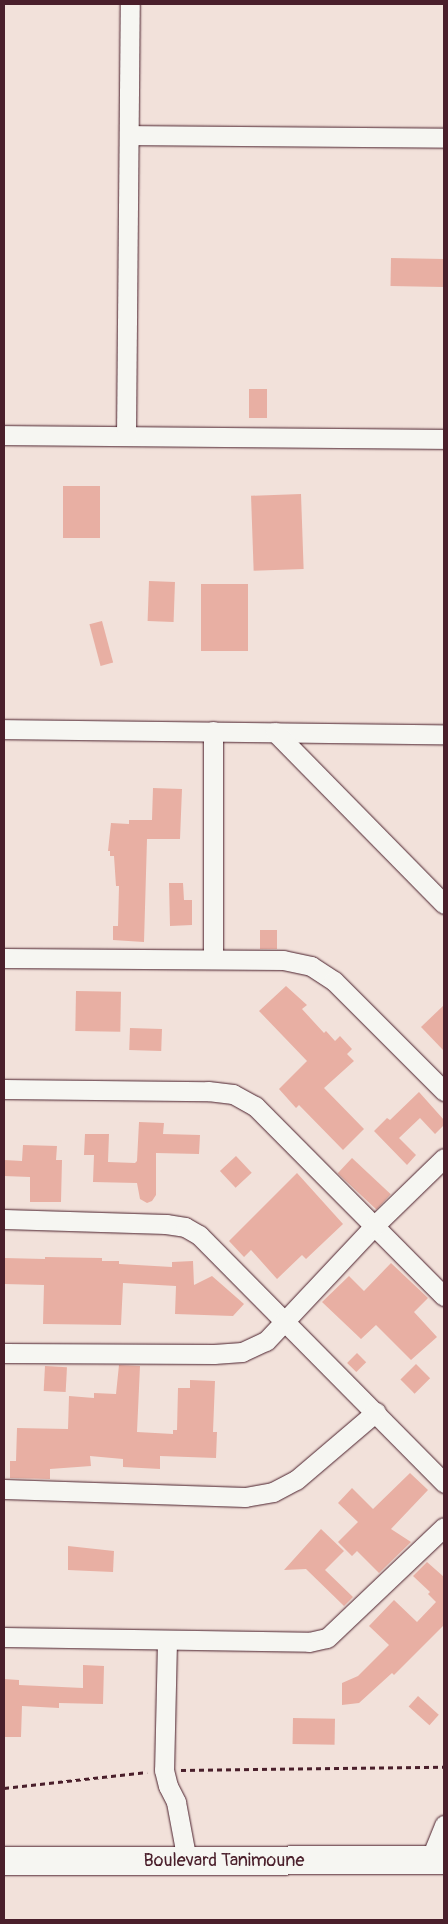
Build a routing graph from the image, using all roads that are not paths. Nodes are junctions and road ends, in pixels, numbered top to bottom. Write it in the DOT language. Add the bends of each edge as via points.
graph roads {
  1 [pos="130,4"];
  2 [pos="129,135"];
  3 [pos="444,138"];
  4 [pos="4,435"];
  5 [pos="126,436"];
  6 [pos="444,439"];
  7 [pos="4,729"];
  8 [pos="214,731"];
  9 [pos="274,732"];
  10 [pos="444,734"];
  11 [pos="444,904"];
  12 [pos="4,958"];
  13 [pos="213,959"];
  14 [pos="4,1088"];
  15 [pos="444,1091"];
  16 [pos="444,1158"];
  17 [pos="4,1219"];
  18 [pos="375,1225"];
  19 [pos="444,1296"];
  20 [pos="285,1320"];
  21 [pos="4,1353"];
  22 [pos="376,1412"];
  23 [pos="444,1483"];
  24 [pos="4,1489"];
  25 [pos="444,1527"];
  26 [pos="4,1637"];
  27 [pos="167,1641"];
  28 [pos="444,1826"];
  29 [pos="437,1860"];
  30 [pos="4,1861"];
  31 [pos="187,1861"];
  1 -- 2 [label="street"];
  2 -- 3 [label="street"];
  2 -- 5 [label="street"];
  4 -- 5 [label="street"];
  5 -- 6 [label="street"];
  7 -- 8 [label="street"];
  8 -- 9 [label="street"];
  8 -- 13 [label="street"];
  9 -- 10 [label="street"];
  9 -- 11 [label="street"];
  12 -- 13 [label="street"];
  13 -- 15 [label="street" via="283,960 311,966 334,980"];
  14 -- 18 [label="street" via="234,1094 255,1106"];
  16 -- 18 [label="street"];
  17 -- 20 [label="street" via="185,1227 199,1235"];
  18 -- 19 [label="street"];
  18 -- 20 [label="street"];
  20 -- 21 [label="street" via="266,1341 242,1352"];
  20 -- 22 [label="street"];
  22 -- 23 [label="street"];
  22 -- 24 [label="street" via="296,1480 273,1492 245,1497"];
  25 -- 27 [label="street" via="327,1638 309,1642"];
  26 -- 27 [label="street"];
  27 -- 31 [label="street" via="164,1770 176,1802"];
  28 -- 29 [label="street"];
  29 -- 31 [label="main road, Boulevard Tanimoune"];
  30 -- 31 [label="main road, Boulevard Tanimoune"];
}
